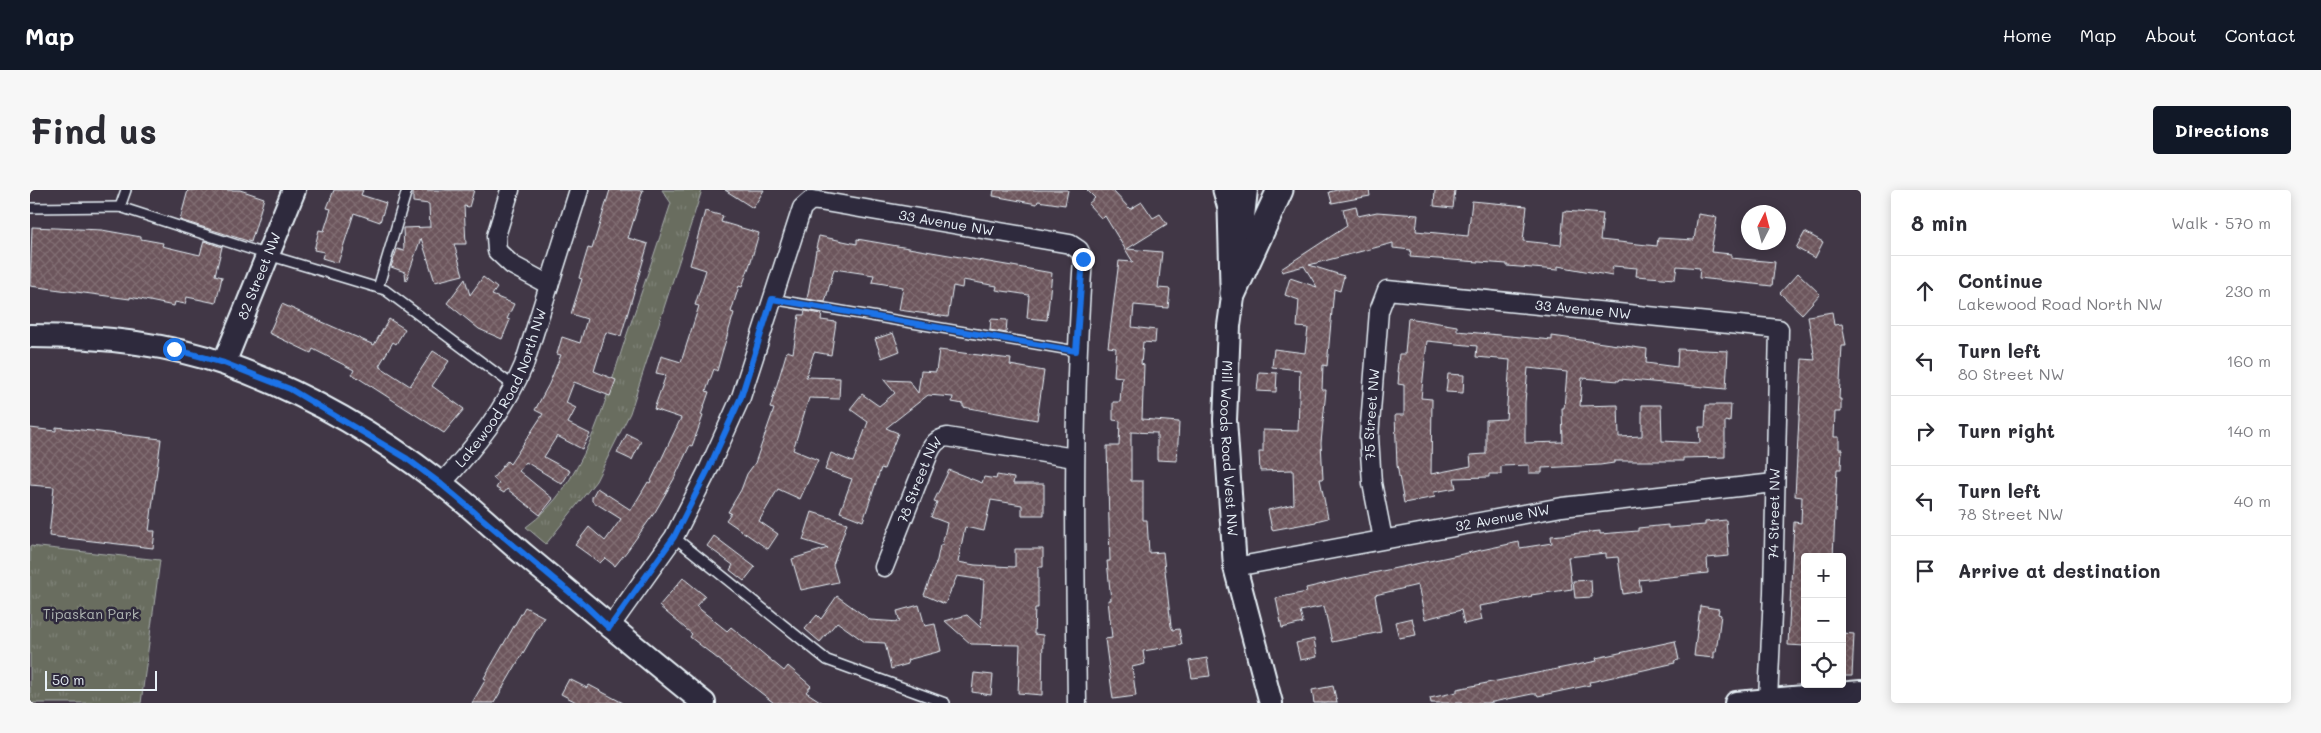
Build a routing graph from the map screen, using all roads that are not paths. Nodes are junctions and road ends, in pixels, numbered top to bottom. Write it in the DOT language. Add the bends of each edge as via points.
graph roads {
  1 [pos="126,190"];
  2 [pos="407,190"];
  3 [pos="510,190"];
  4 [pos="579,190"];
  5 [pos="1226,190"];
  6 [pos="1246,190"];
  7 [pos="1280,190"];
  8 [pos="292,191"];
  9 [pos="120,207"];
  10 [pos="30,208"];
  11 [pos="268,255"];
  12 [pos="549,285"];
  13 [pos="378,288"];
  14 [pos="1387,290"];
  15 [pos="1233,293"];
  16 [pos="772,299"];
  17 [pos="1778,329"];
  18 [pos="30,336"];
  19 [pos="1076,351"];
  20 [pos="224,363"];
  21 [pos="515,387"];
  22 [pos="1074,458"];
  23 [pos="1774,483"];
  24 [pos="441,484"];
  25 [pos="674,537"];
  26 [pos="1383,539"];
  27 [pos="884,566"];
  28 [pos="1236,567"];
  29 [pos="609,628"];
  30 [pos="1861,692"];
  31 [pos="1768,699"];
  32 [pos="704,703"];
  33 [pos="945,703"];
  34 [pos="1077,703"];
  35 [pos="1271,703"];
  36 [pos="1736,703"];
  1 -- 9 [label="lane"];
  2 -- 13 [label="lane"];
  3 -- 12 [label="street" via="496,236 497,251 512,265"];
  4 -- 12 [label="street, Lakewood Road North NW"];
  5 -- 15 [label="main road" via="1231,208"];
  6 -- 15 [label="street, Mill Woods Road West NW"];
  7 -- 15 [label="main road"];
  8 -- 11 [label="street, 82 Street NW"];
  9 -- 10 [label="lane"];
  9 -- 11 [label="lane"];
  11 -- 13 [label="lane"];
  11 -- 20 [label="street, 82 Street NW"];
  12 -- 21 [label="street, Lakewood Road North NW"];
  13 -- 21 [label="lane"];
  14 -- 17 [label="street, 33 Avenue NW"];
  14 -- 26 [label="street, 75 Street NW" via="1379,311 1370,437 1372,484"];
  15 -- 28 [label="street, Mill Woods Road West NW" via="1225,420"];
  16 -- 19 [label="lane"];
  16 -- 19 [label="street, 33 Avenue NW" via="802,208 811,200 1070,244 1079,250 1083,259"];
  16 -- 25 [label="street" via="741,397"];
  17 -- 23 [label="street, 74 Street NW"];
  18 -- 20 [label="street" via="67,336 156,345"];
  19 -- 22 [label="street"];
  20 -- 24 [label="street" via="290,389 406,458"];
  21 -- 24 [label="street, Lakewood Road North NW" via="463,460"];
  22 -- 27 [label="street, 78 Street NW" via="940,438 929,453"];
  22 -- 34 [label="street"];
  23 -- 26 [label="street, 32 Avenue NW" via="1562,507"];
  23 -- 31 [label="street, 74 Street NW"];
  24 -- 29 [label="street"];
  25 -- 29 [label="street"];
  25 -- 33 [label="lane" via="826,660"];
  26 -- 28 [label="street, 32 Avenue NW"];
  28 -- 35 [label="street, Mill Woods Road West NW"];
  29 -- 32 [label="street"];
  30 -- 31 [label="street"];
  31 -- 36 [label="street"];
}
